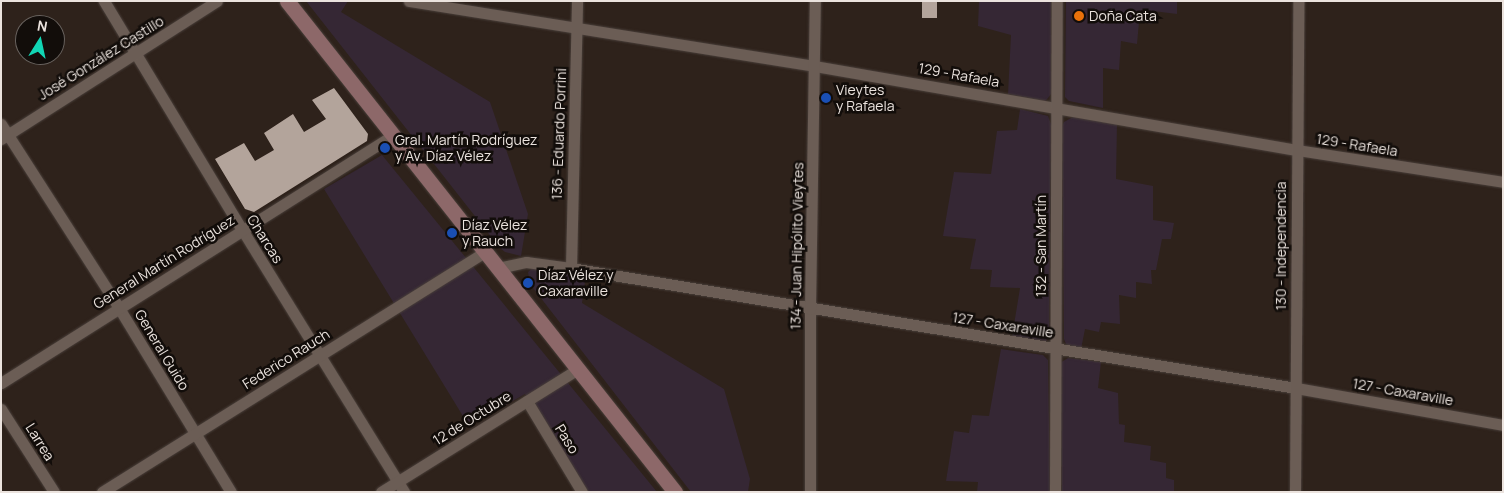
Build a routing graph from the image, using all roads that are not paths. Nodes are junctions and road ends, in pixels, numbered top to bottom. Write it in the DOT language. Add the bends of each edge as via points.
graph roads {
  1 [pos="104,1"];
  2 [pos="218,1"];
  3 [pos="287,1"];
  4 [pos="409,1"];
  5 [pos="577,1"];
  6 [pos="815,1"];
  7 [pos="1057,1"];
  8 [pos="1298,1"];
  9 [pos="577,28"];
  10 [pos="135,54"];
  11 [pos="815,66"];
  12 [pos="1057,107"];
  13 [pos="1,124"];
  14 [pos="393,135"];
  15 [pos="5,137"];
  16 [pos="1297,150"];
  17 [pos="1503,182"];
  18 [pos="243,232"];
  19 [pos="486,252"];
  20 [pos="498,268"];
  21 [pos="571,268"];
  22 [pos="119,308"];
  23 [pos="810,309"];
  24 [pos="1055,349"];
  25 [pos="320,356"];
  26 [pos="578,369"];
  27 [pos="1,383"];
  28 [pos="1296,388"];
  29 [pos="526,401"];
  30 [pos="1,408"];
  31 [pos="1503,425"];
  32 [pos="195,433"];
  33 [pos="398,481"];
  34 [pos="54,492"];
  35 [pos="102,492"];
  36 [pos="231,492"];
  37 [pos="381,492"];
  38 [pos="404,492"];
  39 [pos="582,492"];
  40 [pos="675,492"];
  41 [pos="810,492"];
  42 [pos="1054,492"];
  43 [pos="1295,492"];
  1 -- 10 [label="street, Charcas"];
  2 -- 10 [label="street, José González Castillo"];
  3 -- 14 [label="main road"];
  4 -- 9 [label="street, 129 - Rafaela"];
  5 -- 9 [label="street, 136 - Eduardo Porrini"];
  6 -- 11 [label="street, 134 - Juan Hipólito Vieytes"];
  7 -- 12 [label="street, 132 - San Martín"];
  8 -- 16 [label="street, 130 - Independencia"];
  9 -- 11 [label="street, 129 - Rafaela"];
  9 -- 21 [label="street, 136 - Eduardo Porrini"];
  10 -- 15 [label="street, José González Castillo"];
  10 -- 18 [label="street, Charcas"];
  11 -- 12 [label="street, 129 - Rafaela"];
  11 -- 23 [label="street, 134 - Juan Hipólito Vieytes"];
  12 -- 16 [label="street, 129 - Rafaela"];
  12 -- 24 [label="street, 132 - San Martín"];
  13 -- 15 [label="street, General Guido"];
  14 -- 18 [label="street, General Martín Rodríguez"];
  14 -- 19 [label="main road"];
  15 -- 22 [label="street, General Guido"];
  16 -- 17 [label="street, 129 - Rafaela"];
  16 -- 28 [label="street, 130 - Independencia"];
  18 -- 22 [label="street, General Martín Rodríguez"];
  18 -- 25 [label="street, Charcas"];
  19 -- 20 [label="main road"];
  19 -- 25 [label="street, Federico Rauch"];
  20 -- 21 [label="street, 127 - Caxaraville" via="526,262"];
  20 -- 26 [label="main road"];
  21 -- 23 [label="street, 127 - Caxaraville"];
  22 -- 27 [label="street, General Martín Rodríguez"];
  22 -- 32 [label="street, General Guido"];
  23 -- 24 [label="street, 127 - Caxaraville"];
  23 -- 41 [label="street, 134 - Juan Hipólito Vieytes"];
  24 -- 28 [label="street, 127 - Caxaraville"];
  24 -- 42 [label="street, 132 - San Martín"];
  25 -- 32 [label="street, Federico Rauch"];
  25 -- 33 [label="street, Charcas"];
  26 -- 29 [label="street, 12 de Octubre"];
  26 -- 40 [label="main road"];
  28 -- 31 [label="street, 127 - Caxaraville"];
  28 -- 43 [label="street, 130 - Independencia"];
  29 -- 33 [label="street, 12 de Octubre"];
  29 -- 39 [label="street, Paso"];
  30 -- 34 [label="street, Larrea"];
  32 -- 35 [label="street, Federico Rauch"];
  32 -- 36 [label="street, General Guido"];
  33 -- 37 [label="street, 12 de Octubre"];
  33 -- 38 [label="street, Charcas"];
}
